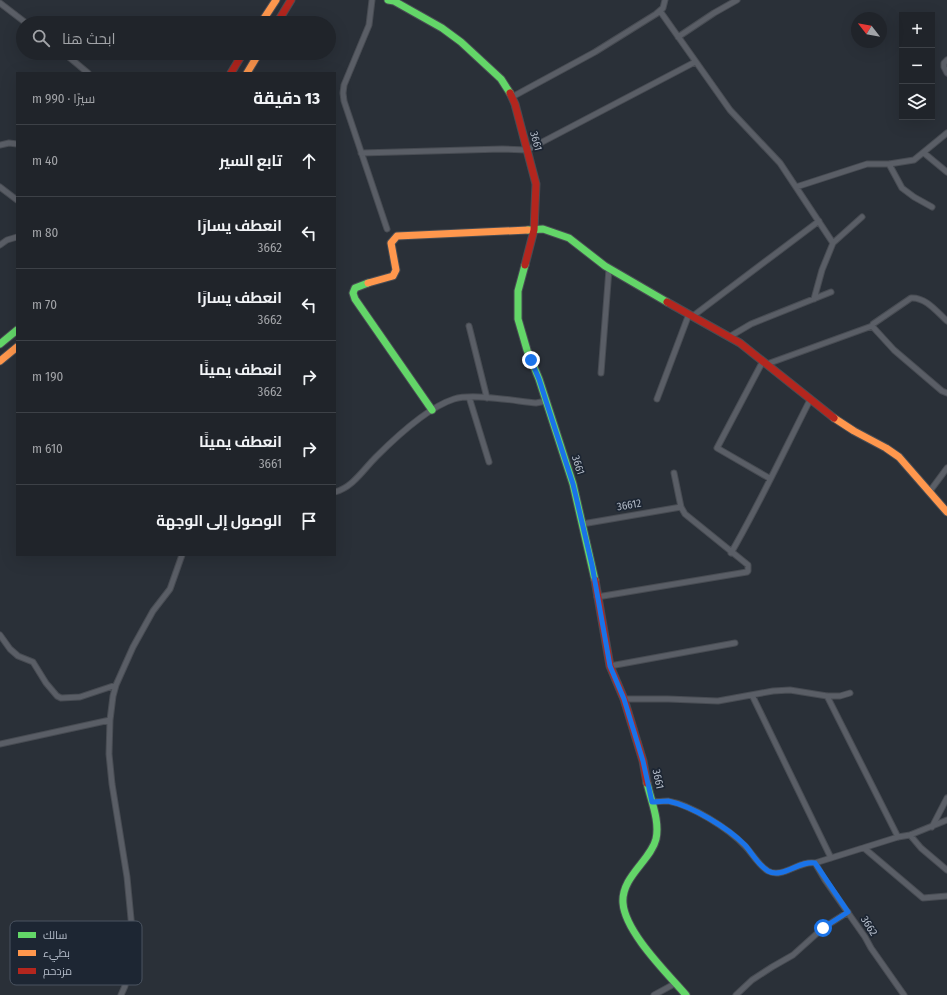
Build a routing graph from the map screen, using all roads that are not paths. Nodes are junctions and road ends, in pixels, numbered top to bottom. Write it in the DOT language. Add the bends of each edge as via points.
graph roads {
  1 [pos="276,0"];
  2 [pos="291,0"];
  3 [pos="372,0"];
  4 [pos="388,0"];
  5 [pos="665,0"];
  6 [pos="737,0"];
  7 [pos="0,3"];
  8 [pos="660,11"];
  9 [pos="17,16"];
  10 [pos="266,16"];
  11 [pos="281,16"];
  12 [pos="678,37"];
  13 [pos="72,60"];
  14 [pos="239,60"];
  15 [pos="255,60"];
  16 [pos="947,60"];
  17 [pos="696,62"];
  18 [pos="87,72"];
  19 [pos="232,72"];
  20 [pos="248,72"];
  21 [pos="947,73"];
  22 [pos="512,97"];
  23 [pos="947,133"];
  24 [pos="16,144"];
  25 [pos="0,145"];
  26 [pos="527,150"];
  27 [pos="361,153"];
  28 [pos="924,153"];
  29 [pos="889,164"];
  30 [pos="947,172"];
  31 [pos="796,186"];
  32 [pos="0,187"];
  33 [pos="16,199"];
  34 [pos="932,207"];
  35 [pos="862,217"];
  36 [pos="819,221"];
  37 [pos="387,229"];
  38 [pos="534,230"];
  39 [pos="16,236"];
  40 [pos="833,243"];
  41 [pos="0,245"];
  42 [pos="609,269"];
  43 [pos="831,292"];
  44 [pos="814,299"];
  45 [pos="691,315"];
  46 [pos="947,322"];
  47 [pos="469,326"];
  48 [pos="872,326"];
  49 [pos="16,331"];
  50 [pos="729,337"];
  51 [pos="0,344"];
  52 [pos="16,348"];
  53 [pos="0,361"];
  54 [pos="765,362"];
  55 [pos="601,373"];
  56 [pos="947,392"];
  57 [pos="469,397"];
  58 [pos="487,398"];
  59 [pos="657,399"];
  60 [pos="810,400"];
  61 [pos="546,401"];
  62 [pos="432,410"];
  63 [pos="489,462"];
  64 [pos="947,468"];
  65 [pos="674,473"];
  66 [pos="770,478"];
  67 [pos="930,491"];
  68 [pos="336,492"];
  69 [pos="681,508"];
  70 [pos="947,512"];
  71 [pos="582,524"];
  72 [pos="731,552"];
  73 [pos="182,556"];
  74 [pos="597,597"];
  75 [pos="0,635"];
  76 [pos="735,643"];
  77 [pos="610,666"];
  78 [pos="116,685"];
  79 [pos="850,693"];
  80 [pos="752,694"];
  81 [pos="827,696"];
  82 [pos="624,699"];
  83 [pos="110,720"];
  84 [pos="0,744"];
  85 [pos="947,798"];
  86 [pos="652,802"];
  87 [pos="947,820"];
  88 [pos="932,827"];
  89 [pos="910,835"];
  90 [pos="898,837"];
  91 [pos="864,848"];
  92 [pos="831,858"];
  93 [pos="815,863"];
  94 [pos="947,870"];
  95 [pos="947,896"];
  96 [pos="848,912"];
  97 [pos="131,921"];
  98 [pos="676,983"];
  99 [pos="125,985"];
  100 [pos="121,995"];
  101 [pos="654,995"];
  102 [pos="686,995"];
  103 [pos="736,995"];
  104 [pos="904,995"];
  1 -- 10 [label="street"];
  2 -- 11 [label="street"];
  3 -- 27 [label="street" via="368,25 342,93"];
  4 -- 22 [label="street, 3661" via="442,28 461,42 501,79"];
  5 -- 8 [label="street"];
  6 -- 12 [label="street" via="714,12"];
  7 -- 9 [label="street"];
  8 -- 12 [label="street"];
  8 -- 22 [label="street" via="595,52"];
  12 -- 17 [label="street"];
  13 -- 18 [label="street"];
  14 -- 19 [label="street"];
  15 -- 20 [label="street"];
  16 -- 21 [label="street" via="944,67"];
  17 -- 26 [label="street"];
  17 -- 31 [label="street" via="730,110 780,164"];
  22 -- 26 [label="street, 3661"];
  23 -- 28 [label="street"];
  24 -- 25 [label="street"];
  26 -- 27 [label="street"];
  26 -- 38 [label="street, 3661" via="536,184"];
  27 -- 37 [label="street"];
  28 -- 29 [label="street" via="914,160"];
  28 -- 30 [label="street"];
  29 -- 31 [label="street" via="867,164"];
  29 -- 34 [label="street" via="902,188"];
  31 -- 36 [label="street"];
  32 -- 33 [label="street"];
  35 -- 40 [label="street"];
  36 -- 40 [label="street"];
  36 -- 45 [label="street"];
  38 -- 42 [label="street" via="543,229 569,238"];
  38 -- 61 [label="street, 3661" via="520,282 518,319"];
  38 -- 62 [label="street" via="397,236 391,243 396,270 393,276 356,286 354,289 355,299"];
  39 -- 41 [label="street"];
  40 -- 44 [label="street"];
  42 -- 45 [label="street"];
  42 -- 55 [label="street"];
  43 -- 44 [label="street"];
  44 -- 50 [label="street" via="751,324"];
  45 -- 50 [label="street"];
  45 -- 59 [label="street"];
  46 -- 48 [label="street" via="924,300 914,298"];
  47 -- 58 [label="street"];
  48 -- 54 [label="street"];
  48 -- 56 [label="street" via="894,350 942,391"];
  49 -- 51 [label="street"];
  50 -- 54 [label="street"];
  52 -- 53 [label="street"];
  54 -- 60 [label="street"];
  54 -- 66 [label="street" via="717,448"];
  57 -- 58 [label="street"];
  57 -- 62 [label="street" via="455,399"];
  57 -- 63 [label="street"];
  58 -- 61 [label="street"];
  60 -- 66 [label="street"];
  60 -- 67 [label="street" via="854,431 899,457"];
  61 -- 71 [label="street, 3661" via="573,484"];
  62 -- 68 [label="street" via="394,439 346,488"];
  64 -- 67 [label="street"];
  65 -- 69 [label="street"];
  66 -- 72 [label="street"];
  67 -- 70 [label="street"];
  69 -- 71 [label="street, 36612"];
  69 -- 72 [label="street"];
  71 -- 74 [label="street, 3661"];
  72 -- 74 [label="street" via="748,565 747,572"];
  73 -- 78 [label="street" via="170,589 153,611"];
  74 -- 77 [label="street, 3661"];
  75 -- 78 [label="street" via="18,656 33,662 46,683 61,698 80,697"];
  76 -- 77 [label="street"];
  77 -- 82 [label="street, 3661"];
  78 -- 83 [label="street"];
  79 -- 81 [label="street"];
  80 -- 81 [label="street" via="790,690"];
  80 -- 82 [label="street" via="718,701"];
  80 -- 92 [label="street"];
  81 -- 90 [label="street"];
  82 -- 86 [label="street, 3661" via="643,761"];
  83 -- 84 [label="street"];
  83 -- 97 [label="street" via="109,754 112,784"];
  85 -- 88 [label="street"];
  86 -- 93 [label="street" via="666,801 711,820 738,840 768,871 779,872"];
  86 -- 98 [label="street, 3661" via="657,822 656,839 634,870 624,892 623,903 626,916 638,938"];
  87 -- 88 [label="street"];
  88 -- 89 [label="street"];
  89 -- 90 [label="street"];
  89 -- 94 [label="street"];
  90 -- 91 [label="street"];
  91 -- 92 [label="street"];
  91 -- 95 [label="street" via="923,898"];
  92 -- 93 [label="street"];
  93 -- 96 [label="street, 3662"];
  96 -- 103 [label="street" via="823,928 793,955 752,980"];
  96 -- 104 [label="street, 3662"];
  98 -- 101 [label="street"];
  98 -- 102 [label="street, 3661"];
  99 -- 100 [label="street"];
}
